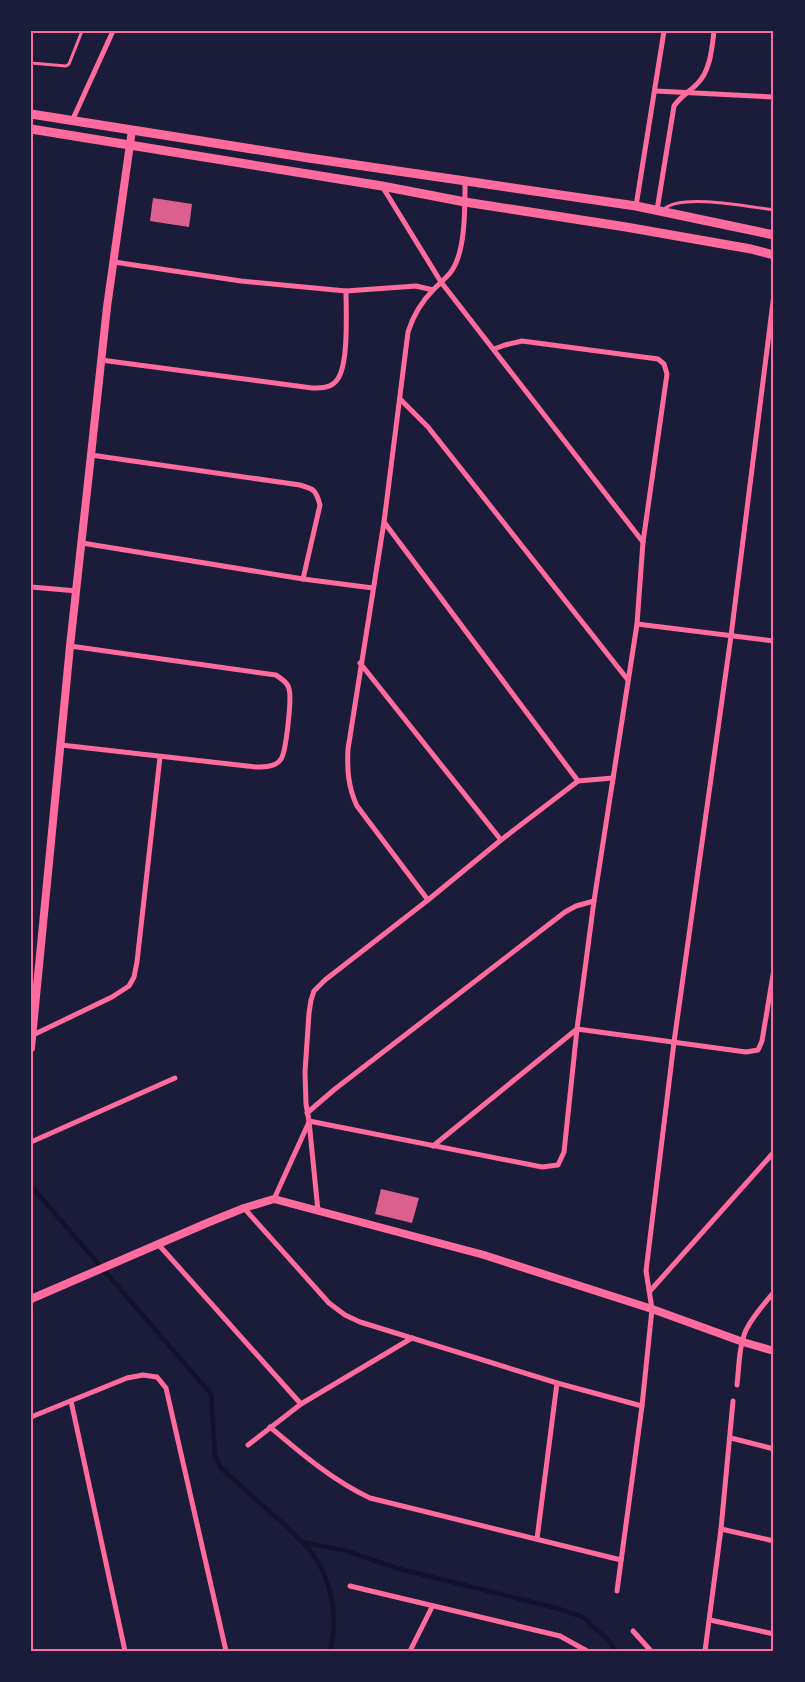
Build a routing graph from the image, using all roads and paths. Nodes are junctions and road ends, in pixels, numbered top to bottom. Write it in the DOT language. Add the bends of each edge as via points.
graph roads {
  1 [pos="82,31"];
  2 [pos="113,31"];
  3 [pos="664,31"];
  4 [pos="714,31"];
  5 [pos="31,63"];
  6 [pos="656,90"];
  7 [pos="690,91"];
  8 [pos="774,97"];
  9 [pos="31,114"];
  10 [pos="72,121"];
  11 [pos="31,130"];
  12 [pos="132,130"];
  13 [pos="129,145"];
  14 [pos="465,181"];
  15 [pos="382,186"];
  16 [pos="465,202"];
  17 [pos="636,206"];
  18 [pos="774,210"];
  19 [pos="660,211"];
  20 [pos="774,235"];
  21 [pos="774,255"];
  22 [pos="114,262"];
  23 [pos="441,282"];
  24 [pos="433,290"];
  25 [pos="346,291"];
  26 [pos="774,294"];
  27 [pos="494,349"];
  28 [pos="101,360"];
  29 [pos="400,399"];
  30 [pos="91,455"];
  31 [pos="384,522"];
  32 [pos="643,542"];
  33 [pos="82,544"];
  34 [pos="303,579"];
  35 [pos="31,587"];
  36 [pos="372,588"];
  37 [pos="77,591"];
  38 [pos="637,624"];
  39 [pos="731,636"];
  40 [pos="774,641"];
  41 [pos="70,646"];
  42 [pos="360,664"];
  43 [pos="628,680"];
  44 [pos="61,745"];
  45 [pos="160,757"];
  46 [pos="613,778"];
  47 [pos="578,781"];
  48 [pos="501,840"];
  49 [pos="428,900"];
  50 [pos="594,900"];
  51 [pos="774,969"];
  52 [pos="577,1029"];
  53 [pos="33,1035"];
  54 [pos="674,1042"];
  55 [pos="31,1048"];
  56 [pos="175,1078"];
  57 [pos="307,1113"];
  58 [pos="309,1121"];
  59 [pos="31,1142"];
  60 [pos="433,1146"];
  61 [pos="774,1152"];
  62 [pos="274,1199"];
  63 [pos="244,1208"];
  64 [pos="318,1211"];
  65 [pos="158,1244"];
  66 [pos="650,1291"];
  67 [pos="774,1292"];
  68 [pos="31,1299"];
  69 [pos="652,1310"];
  70 [pos="412,1338"];
  71 [pos="743,1342"];
  72 [pos="774,1351"];
  73 [pos="557,1383"];
  74 [pos="737,1385"];
  75 [pos="71,1401"];
  76 [pos="733,1401"];
  77 [pos="301,1404"];
  78 [pos="642,1406"];
  79 [pos="31,1416"];
  80 [pos="270,1427"];
  81 [pos="731,1438"];
  82 [pos="248,1445"];
  83 [pos="774,1449"];
  84 [pos="721,1529"];
  85 [pos="537,1539"];
  86 [pos="774,1541"];
  87 [pos="620,1560"];
  88 [pos="350,1586"];
  89 [pos="617,1591"];
  90 [pos="432,1607"];
  91 [pos="710,1620"];
  92 [pos="633,1631"];
  93 [pos="774,1634"];
  94 [pos="125,1651"];
  95 [pos="226,1651"];
  96 [pos="410,1651"];
  97 [pos="587,1651"];
  98 [pos="651,1651"];
  99 [pos="705,1651"];
  1 -- 5 [label="lane" via="66,66"];
  2 -- 10 [label="street"];
  3 -- 6 [label="street"];
  4 -- 7 [label="street" via="703,78"];
  6 -- 7 [label="street"];
  6 -- 17 [label="street"];
  7 -- 8 [label="street"];
  7 -- 19 [label="street" via="674,106"];
  9 -- 10 [label="main road"];
  10 -- 12 [label="main road"];
  11 -- 13 [label="main road"];
  12 -- 13 [label="street"];
  12 -- 14 [label="main road"];
  13 -- 15 [label="main road"];
  13 -- 22 [label="street"];
  14 -- 16 [label="street"];
  14 -- 17 [label="main road"];
  15 -- 16 [label="main road"];
  15 -- 23 [label="street"];
  16 -- 21 [label="main road" via="626,227"];
  16 -- 23 [label="street" via="460,252 451,273"];
  17 -- 19 [label="main road"];
  18 -- 19 [label="lane" via="696,201 675,203"];
  19 -- 20 [label="main road"];
  22 -- 25 [label="street" via="241,281"];
  22 -- 28 [label="street"];
  23 -- 24 [label="street"];
  23 -- 27 [label="street"];
  24 -- 25 [label="street" via="416,286"];
  24 -- 29 [label="street" via="412,317 404,352"];
  25 -- 28 [label="street" via="345,355 338,379 330,386 312,388"];
  26 -- 39 [label="street"];
  27 -- 32 [label="street"];
  27 -- 32 [label="street" via="522,341 658,359 664,364 666,390"];
  28 -- 30 [label="street"];
  29 -- 31 [label="street"];
  29 -- 43 [label="street" via="428,427"];
  30 -- 33 [label="street"];
  30 -- 34 [label="street" via="312,488 320,505"];
  31 -- 36 [label="street"];
  31 -- 47 [label="street"];
  32 -- 38 [label="street"];
  33 -- 34 [label="street"];
  33 -- 37 [label="street"];
  34 -- 36 [label="street"];
  35 -- 37 [label="street"];
  36 -- 42 [label="street"];
  37 -- 41 [label="street"];
  38 -- 39 [label="street"];
  38 -- 43 [label="street"];
  39 -- 40 [label="street"];
  39 -- 54 [label="street"];
  41 -- 44 [label="street"];
  41 -- 45 [label="street" via="264,672 276,675 289,688 291,700 284,749 276,764 256,767"];
  42 -- 48 [label="street"];
  42 -- 49 [label="street" via="348,749 351,791 357,806"];
  43 -- 46 [label="street"];
  44 -- 45 [label="street"];
  44 -- 53 [label="street"];
  45 -- 53 [label="street" via="134,977 129,986 112,997"];
  46 -- 47 [label="street"];
  46 -- 50 [label="street"];
  47 -- 48 [label="street"];
  48 -- 49 [label="street"];
  49 -- 57 [label="street" via="314,991 309,1013 305,1072"];
  50 -- 52 [label="street"];
  50 -- 57 [label="street" via="565,912"];
  51 -- 54 [label="street" via="758,1050 746,1052"];
  52 -- 54 [label="street"];
  52 -- 60 [label="street"];
  52 -- 60 [label="street" via="564,1152 558,1165 542,1167"];
  53 -- 55 [label="street"];
  54 -- 66 [label="street" via="646,1271"];
  56 -- 59 [label="street"];
  57 -- 58 [label="street"];
  58 -- 60 [label="street"];
  58 -- 62 [label="street"];
  58 -- 64 [label="street"];
  61 -- 66 [label="street"];
  62 -- 63 [label="street"];
  62 -- 64 [label="street"];
  63 -- 65 [label="street"];
  63 -- 70 [label="street" via="345,1316"];
  64 -- 69 [label="street" via="484,1255"];
  65 -- 68 [label="street"];
  65 -- 77 [label="street"];
  66 -- 69 [label="street"];
  67 -- 71 [label="street" via="754,1317"];
  69 -- 71 [label="street"];
  69 -- 78 [label="street"];
  70 -- 73 [label="street"];
  70 -- 77 [label="street"];
  71 -- 72 [label="street"];
  71 -- 74 [label="street"];
  73 -- 78 [label="street"];
  73 -- 85 [label="street"];
  75 -- 79 [label="street"];
  75 -- 94 [label="street"];
  75 -- 95 [label="street" via="127,1378 143,1375 157,1377 166,1388"];
  76 -- 81 [label="street"];
  77 -- 80 [label="street"];
  78 -- 87 [label="street"];
  80 -- 82 [label="street"];
  80 -- 85 [label="street" via="347,1488 370,1498"];
  81 -- 83 [label="street"];
  81 -- 84 [label="street"];
  84 -- 86 [label="street"];
  84 -- 91 [label="street"];
  85 -- 87 [label="street"];
  87 -- 89 [label="street"];
  88 -- 90 [label="street"];
  90 -- 96 [label="street"];
  90 -- 97 [label="street" via="560,1636"];
  91 -- 93 [label="street"];
  91 -- 99 [label="street"];
  92 -- 98 [label="street"];
}
